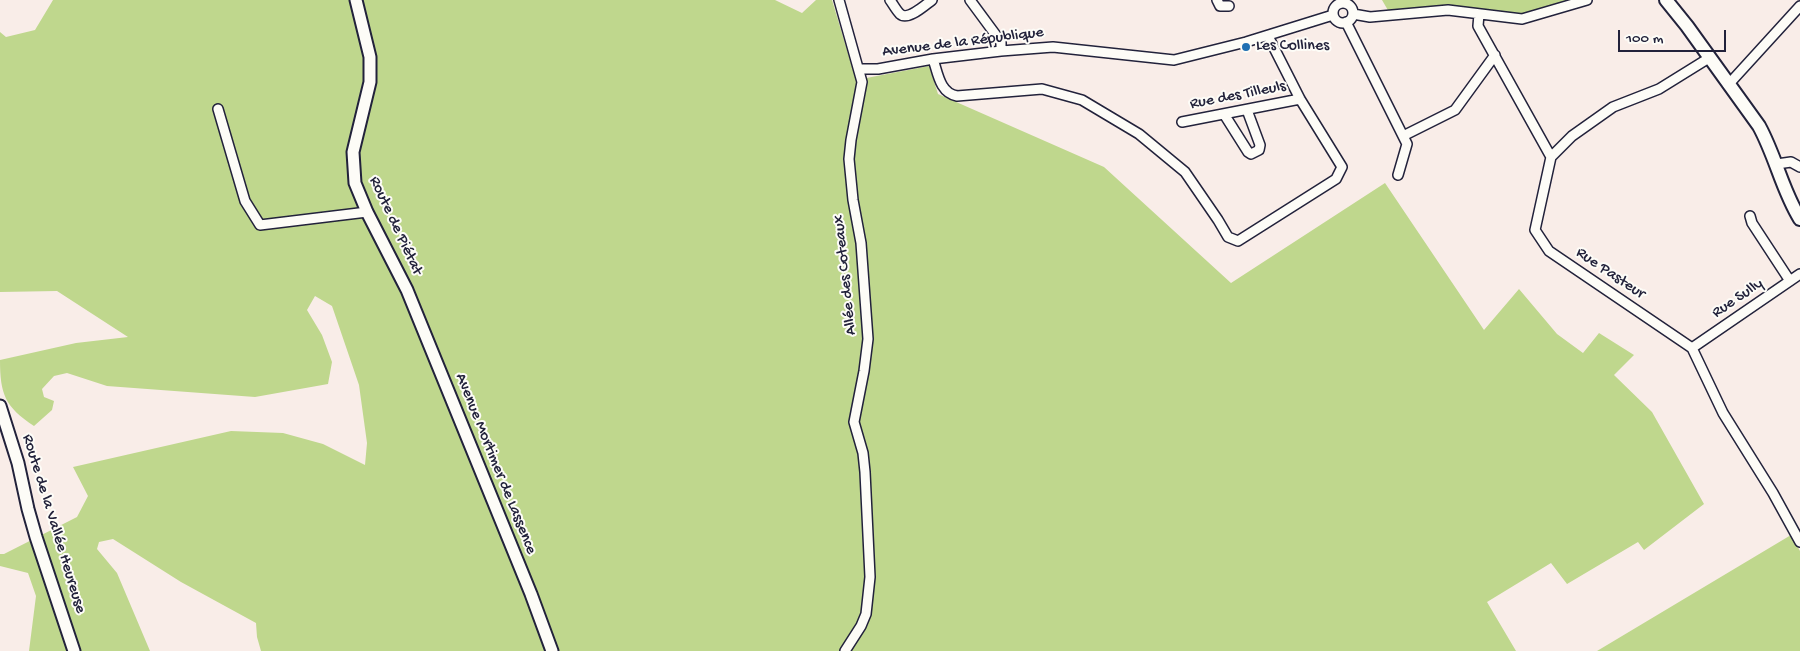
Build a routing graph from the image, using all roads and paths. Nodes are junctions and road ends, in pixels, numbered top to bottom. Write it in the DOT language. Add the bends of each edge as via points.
graph roads {
  1 [pos="356,0"];
  2 [pos="839,0"];
  3 [pos="890,0"];
  4 [pos="932,0"];
  5 [pos="970,0"];
  6 [pos="1217,0"];
  7 [pos="1587,0"];
  8 [pos="1666,0"];
  9 [pos="1229,6"];
  10 [pos="1800,6"];
  11 [pos="1334,7"];
  12 [pos="1353,14"];
  13 [pos="1479,14"];
  14 [pos="1346,22"];
  15 [pos="1268,36"];
  16 [pos="1002,51"];
  17 [pos="1496,56"];
  18 [pos="1709,58"];
  19 [pos="933,59"];
  20 [pos="859,69"];
  21 [pos="1728,85"];
  22 [pos="1300,99"];
  23 [pos="218,109"];
  24 [pos="1247,110"];
  25 [pos="1224,114"];
  26 [pos="1182,122"];
  27 [pos="1403,136"];
  28 [pos="1551,157"];
  29 [pos="1777,164"];
  30 [pos="1800,167"];
  31 [pos="1398,175"];
  32 [pos="367,212"];
  33 [pos="1750,216"];
  34 [pos="1800,219"];
  35 [pos="1800,274"];
  36 [pos="1790,281"];
  37 [pos="406,290"];
  38 [pos="1692,348"];
  39 [pos="0,406"];
  40 [pos="1799,539"];
  41 [pos="74,651"];
  42 [pos="552,651"];
  43 [pos="845,651"];
  1 -- 32 [label="street, Route de Piétat" via="370,57 370,82 352,152 355,183"];
  2 -- 20 [label="street, Allée des Coteaux"];
  3 -- 4 [label="street" via="904,16"];
  5 -- 16 [label="street" via="1001,42"];
  6 -- 9 [label="street" via="1220,6"];
  7 -- 13 [label="street" via="1522,18"];
  8 -- 18 [label="main road"];
  10 -- 21 [label="street"];
  11 -- 12 [label="street" via="1348,4"];
  11 -- 14 [label="street" via="1337,20"];
  11 -- 15 [label="street, Avenue de la République"];
  12 -- 13 [label="street" via="1370,17 1448,10"];
  12 -- 14 [label="street"];
  13 -- 17 [label="street" via="1478,26"];
  14 -- 27 [label="street"];
  15 -- 16 [label="street, Avenue de la République" via="1174,60 1053,48"];
  15 -- 22 [label="street"];
  16 -- 19 [label="street, Avenue de la République"];
  17 -- 27 [label="street" via="1455,110"];
  17 -- 28 [label="street"];
  18 -- 21 [label="main road"];
  18 -- 28 [label="street" via="1659,89 1613,107 1572,136"];
  19 -- 20 [label="street, Avenue de la République" via="878,69"];
  19 -- 22 [label="street" via="944,90 950,95 1042,89 1082,100 1139,134 1185,172 1228,237 1238,241 1336,179 1342,167"];
  20 -- 43 [label="street, Allée des Coteaux" via="862,82 849,159 861,243 868,339 854,422 865,472 870,576 866,614"];
  21 -- 29 [label="main road" via="1758,126"];
  22 -- 24 [label="street, Rue des Tilleuls"];
  23 -- 32 [label="street" via="245,201 260,225"];
  24 -- 25 [label="street, Rue des Tilleuls"];
  24 -- 25 [label="street" via="1260,145 1260,150 1251,154"];
  25 -- 26 [label="street, Rue des Tilleuls"];
  27 -- 31 [label="street" via="1407,144"];
  28 -- 38 [label="street, Rue Pasteur" via="1535,230 1549,251"];
  29 -- 30 [label="street" via="1791,162"];
  29 -- 34 [label="main road"];
  32 -- 37 [label="street, Route de Piétat"];
  33 -- 36 [label="street"];
  35 -- 36 [label="street, Rue Sully"];
  36 -- 38 [label="street, Rue Sully"];
  37 -- 42 [label="street, Avenue Mortimer de Lassence"];
  38 -- 40 [label="street" via="1723,413"];
  39 -- 41 [label="street, Route de la Vallée Heureuse" via="36,537"];
}
